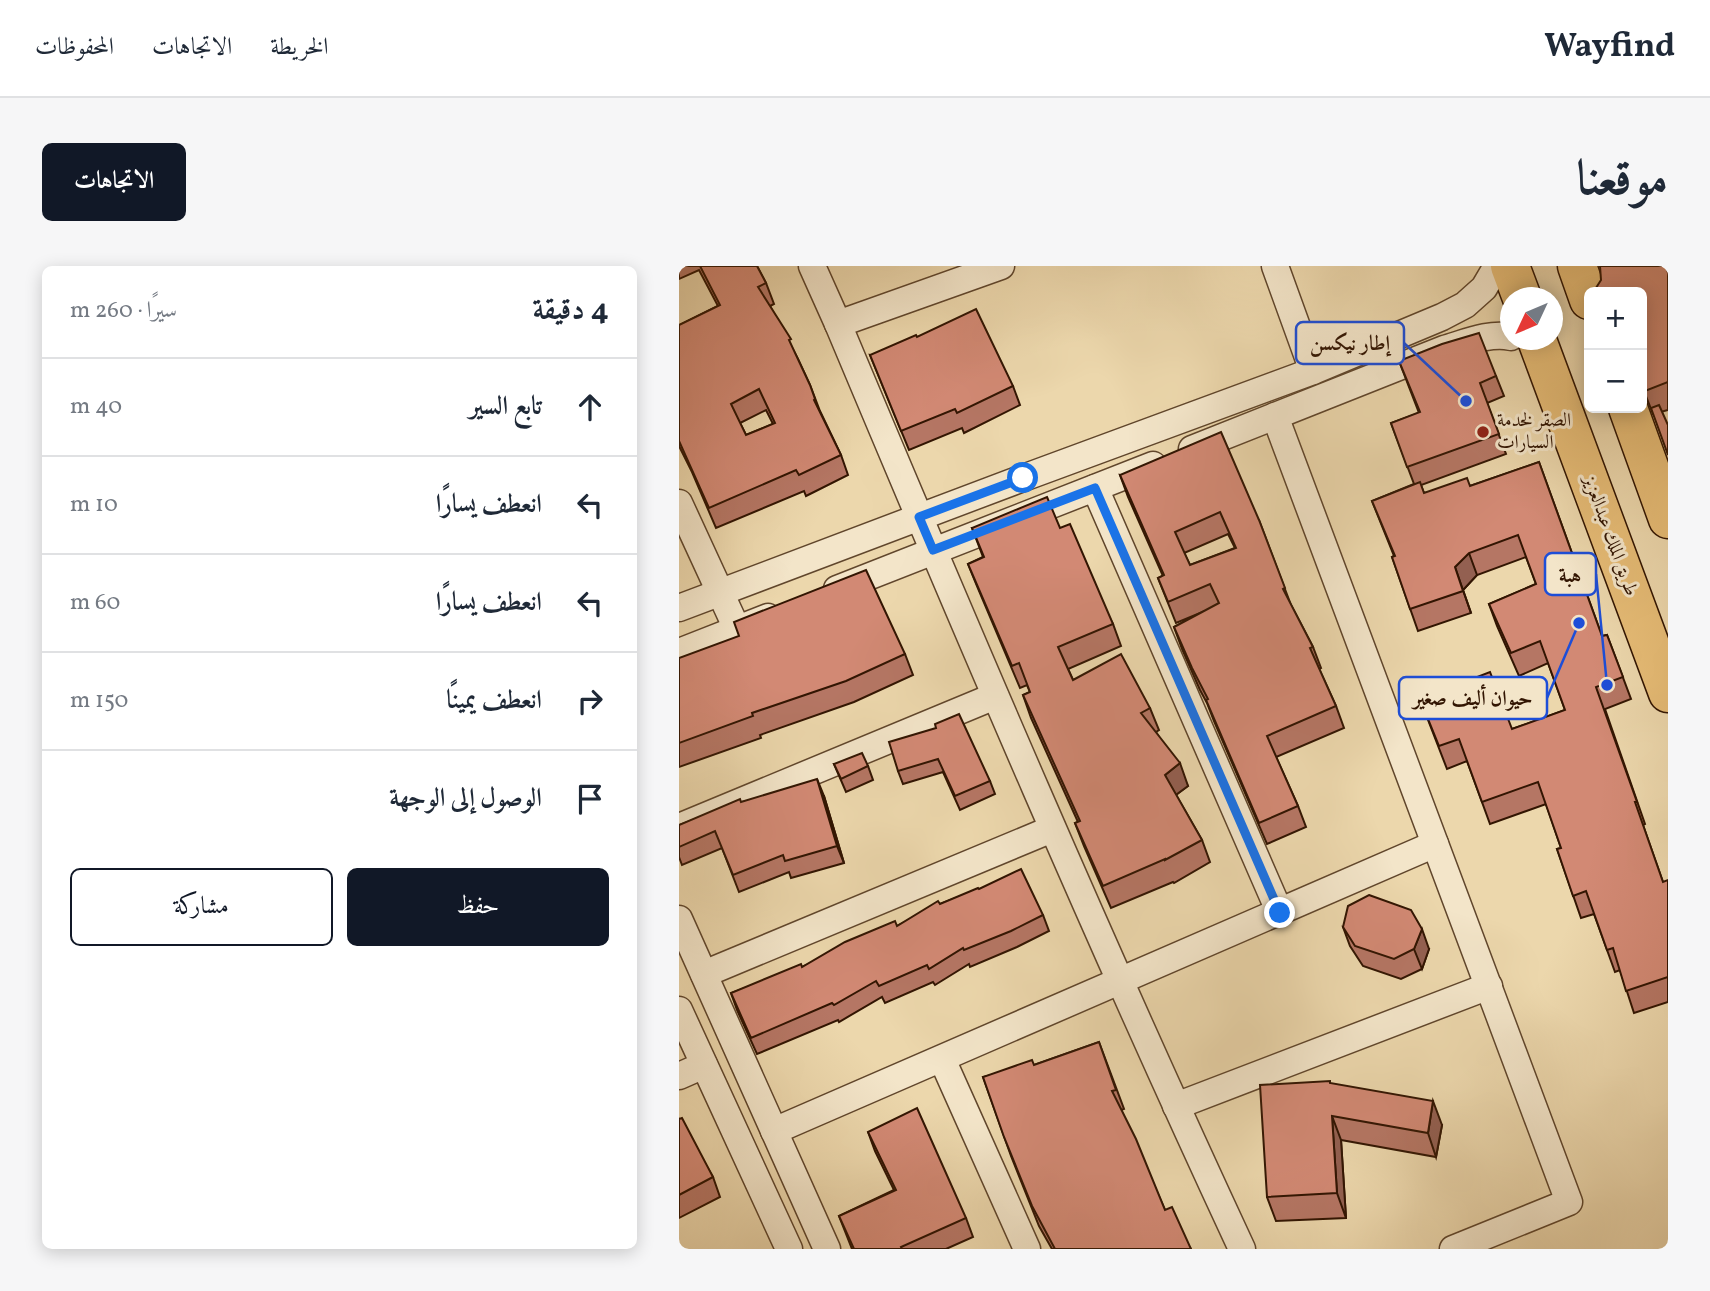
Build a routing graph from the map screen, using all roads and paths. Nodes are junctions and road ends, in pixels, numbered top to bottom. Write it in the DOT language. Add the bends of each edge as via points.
graph roads {
  1 [pos="812,266"];
  2 [pos="1001,266"];
  3 [pos="1275,266"];
  4 [pos="1497,266"];
  5 [pos="1510,266"];
  6 [pos="1577,266"];
  7 [pos="1518,287"];
  8 [pos="1584,287"];
  9 [pos="1454,311"];
  10 [pos="838,324"];
  11 [pos="1500,335"];
  12 [pos="1464,343"];
  13 [pos="1530,350"];
  14 [pos="1314,371"];
  15 [pos="1630,413"];
  16 [pos="1275,416"];
  17 [pos="1095,488"];
  18 [pos="679,503"];
  19 [pos="919,517"];
  20 [pos="1668,519"];
  21 [pos="933,550"];
  22 [pos="720,592"];
  23 [pos="810,600"];
  24 [pos="680,605"];
  25 [pos="786,610"];
  26 [pos="737,629"];
  27 [pos="689,648"];
  28 [pos="1668,694"];
  29 [pos="995,696"];
  30 [pos="679,827"];
  31 [pos="1052,829"];
  32 [pos="1435,844"];
  33 [pos="1280,913"];
  34 [pos="679,919"];
  35 [pos="704,974"];
  36 [pos="1121,982"];
  37 [pos="1489,986"];
  38 [pos="679,1010"];
  39 [pos="942,1059"];
  40 [pos="704,1065"];
  41 [pos="679,1076"];
  42 [pos="1176,1106"];
  43 [pos="774,1130"];
  44 [pos="783,1247"];
  45 [pos="827,1249"];
  46 [pos="1027,1249"];
  47 [pos="1242,1249"];
  48 [pos="1453,1249"];
  1 -- 10 [label="street"];
  2 -- 10 [label="street"];
  3 -- 14 [label="street"];
  4 -- 9 [label="street" via="1484,288"];
  5 -- 7 [label="highway"];
  6 -- 8 [label="highway"];
  9 -- 12 [label="street"];
  9 -- 14 [label="street"];
  10 -- 19 [label="street"];
  11 -- 12 [label="street"];
  12 -- 16 [label="street"];
  13 -- 28 [label="highway, طريق الملك عبدالعزيز"];
  14 -- 19 [label="street"];
  15 -- 20 [label="highway"];
  16 -- 17 [label="street"];
  16 -- 32 [label="street"];
  17 -- 21 [label="street"];
  17 -- 33 [label="street"];
  18 -- 22 [label="street"];
  19 -- 21 [label="street"];
  19 -- 22 [label="street"];
  21 -- 23 [label="street"];
  21 -- 29 [label="street"];
  22 -- 24 [label="street"];
  22 -- 26 [label="street"];
  24 -- 27 [label="street"];
  25 -- 26 [label="street"];
  26 -- 27 [label="street"];
  29 -- 30 [label="street"];
  29 -- 31 [label="street"];
  31 -- 35 [label="street"];
  31 -- 36 [label="street"];
  32 -- 33 [label="street"];
  32 -- 37 [label="street"];
  33 -- 36 [label="street"];
  34 -- 35 [label="street"];
  35 -- 43 [label="street"];
  36 -- 39 [label="street"];
  36 -- 42 [label="street"];
  37 -- 42 [label="street"];
  37 -- 48 [label="street" via="1569,1202"];
  38 -- 40 [label="street"];
  39 -- 43 [label="street"];
  39 -- 46 [label="street"];
  40 -- 41 [label="street"];
  40 -- 44 [label="street"];
  42 -- 47 [label="street"];
  43 -- 45 [label="street"];
}
